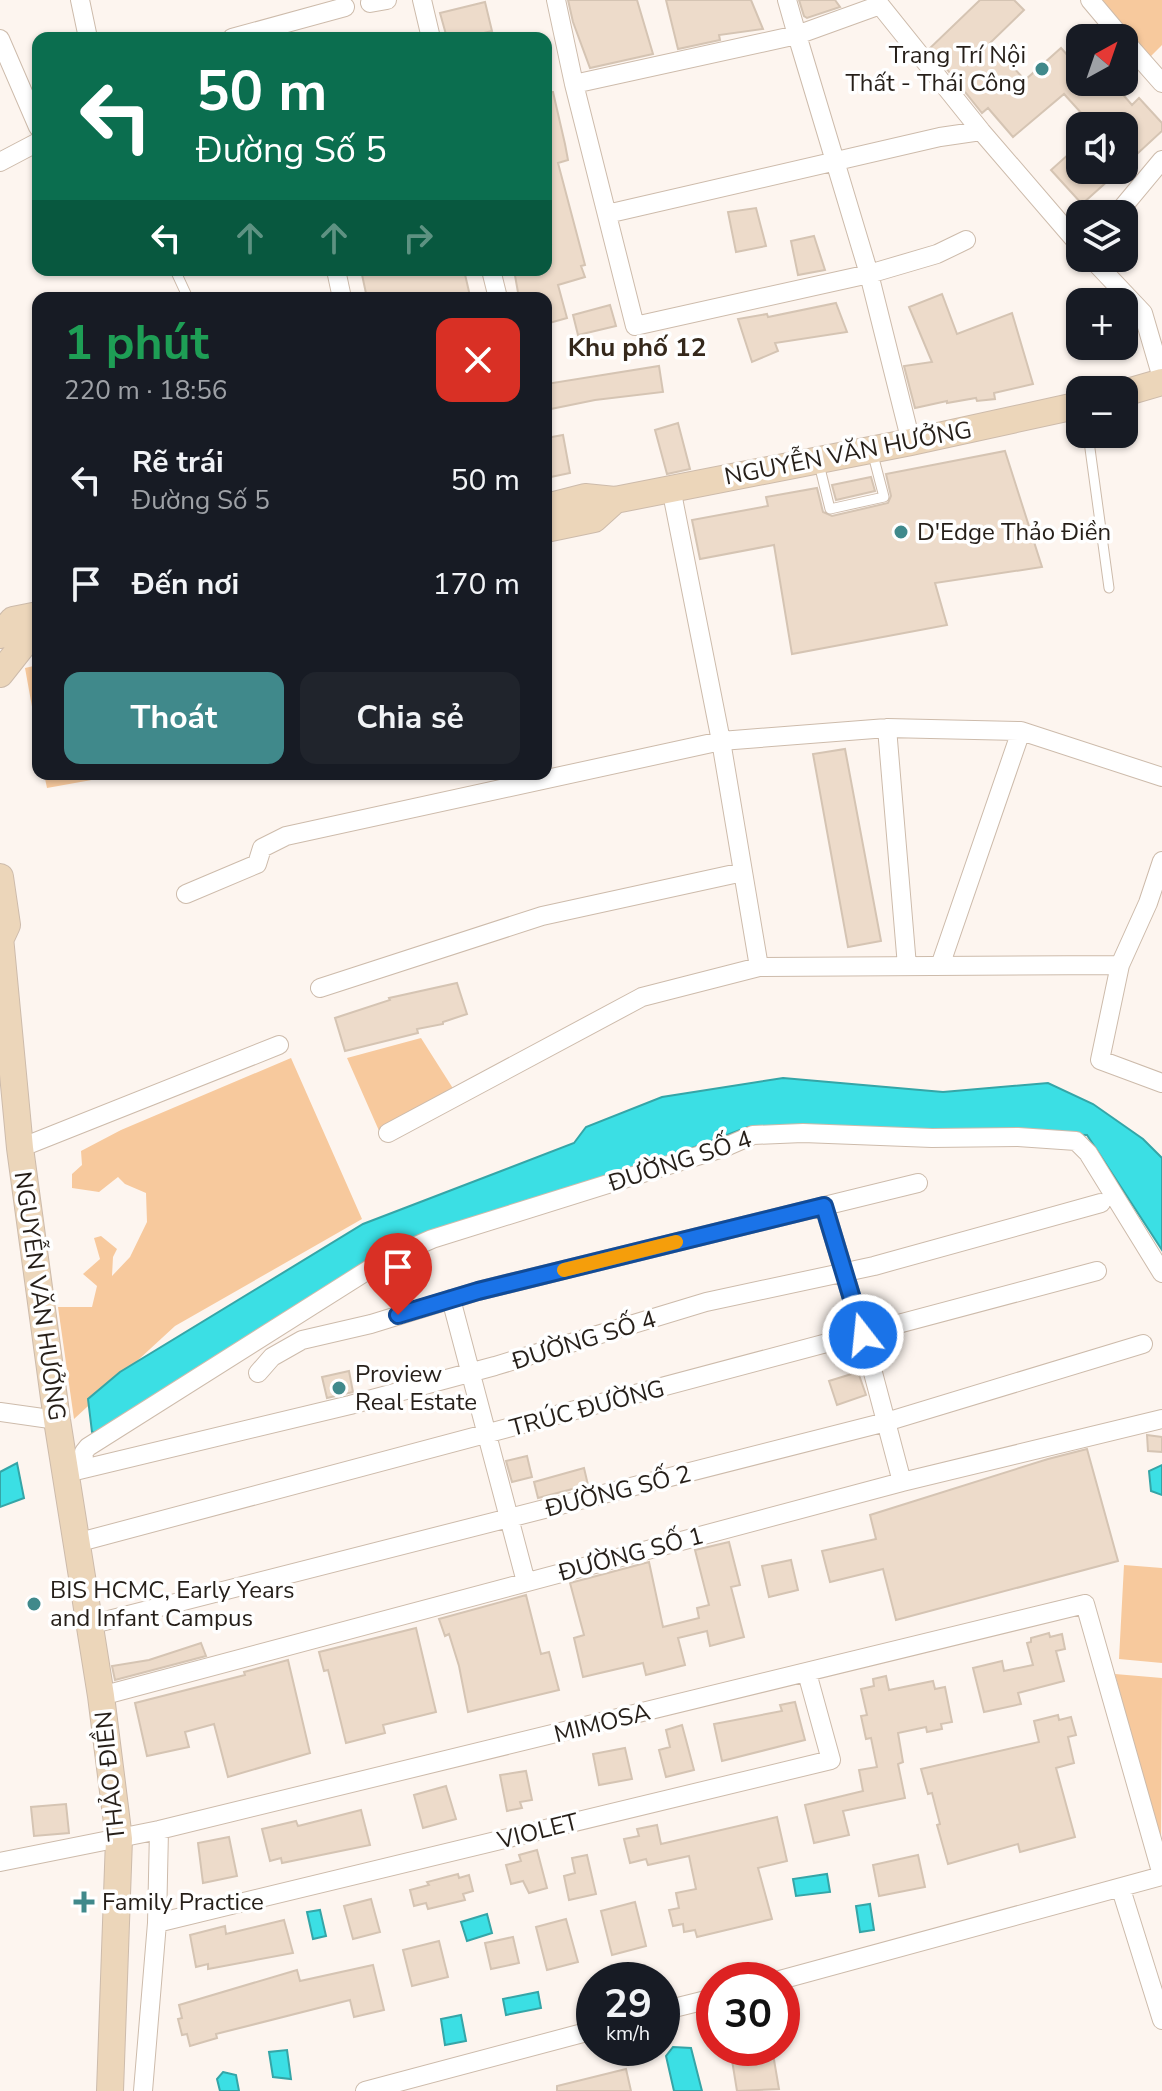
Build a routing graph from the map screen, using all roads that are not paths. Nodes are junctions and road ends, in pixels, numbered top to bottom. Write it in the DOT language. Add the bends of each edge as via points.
graph roads {
  1 [pos="80,0"];
  2 [pos="422,0"];
  3 [pos="556,0"];
  4 [pos="787,0"];
  5 [pos="1090,0"];
  6 [pos="345,7"];
  7 [pos="1110,24"];
  8 [pos="282,30"];
  9 [pos="87,32"];
  10 [pos="430,32"];
  11 [pos="797,35"];
  12 [pos="0,39"];
  13 [pos="1138,56"];
  14 [pos="1162,83"];
  15 [pos="574,84"];
  16 [pos="32,113"];
  17 [pos="981,131"];
  18 [pos="32,145"];
  19 [pos="1162,160"];
  20 [pos="0,162"];
  21 [pos="834,163"];
  22 [pos="1129,200"];
  23 [pos="607,214"];
  24 [pos="1066,230"];
  25 [pos="966,240"];
  26 [pos="1104,272"];
  27 [pos="869,274"];
  28 [pos="1162,380"];
  29 [pos="1138,388"];
  30 [pos="1066,408"];
  31 [pos="911,442"];
  32 [pos="1090,448"];
  33 [pos="871,449"];
  34 [pos="818,460"];
  35 [pos="671,488"];
  36 [pos="615,500"];
  37 [pos="552,505"];
  38 [pos="552,528"];
  39 [pos="1109,588"];
  40 [pos="32,616"];
  41 [pos="0,635"];
  42 [pos="32,636"];
  43 [pos="0,674"];
  44 [pos="887,728"];
  45 [pos="1021,731"];
  46 [pos="721,741"];
  47 [pos="1162,777"];
  48 [pos="552,778"];
  49 [pos="542,780"];
  50 [pos="1162,861"];
  51 [pos="743,872"];
  52 [pos="0,877"];
  53 [pos="186,894"];
  54 [pos="1156,899"];
  55 [pos="0,937"];
  56 [pos="1120,965"];
  57 [pos="907,966"];
  58 [pos="940,966"];
  59 [pos="759,967"];
  60 [pos="320,988"];
  61 [pos="279,1045"];
  62 [pos="1162,1083"];
  63 [pos="388,1133"];
  64 [pos="20,1148"];
  65 [pos="918,1183"];
  66 [pos="1112,1202"];
  67 [pos="824,1206"];
  68 [pos="1097,1271"];
  69 [pos="845,1273"];
  70 [pos="1162,1273"];
  71 [pos="451,1299"];
  72 [pos="863,1335"];
  73 [pos="1143,1344"];
  74 [pos="258,1373"];
  75 [pos="471,1373"];
  76 [pos="0,1412"];
  77 [pos="1162,1419"];
  78 [pos="57,1420"];
  79 [pos="886,1422"];
  80 [pos="487,1434"];
  81 [pos="70,1468"];
  82 [pos="902,1482"];
  83 [pos="509,1518"];
  84 [pos="76,1543"];
  85 [pos="526,1582"];
  86 [pos="89,1625"];
  87 [pos="807,1673"];
  88 [pos="101,1696"];
  89 [pos="159,1830"];
  90 [pos="119,1839"];
  91 [pos="0,1862"];
  92 [pos="1162,1876"];
  93 [pos="1121,1889"];
  94 [pos="157,1923"];
  95 [pos="800,1975"];
  96 [pos="1162,2020"];
  97 [pos="576,2035"];
  98 [pos="110,2091"];
  99 [pos="143,2091"];
  100 [pos="365,2091"];
  1 -- 9 [label="street"];
  2 -- 10 [label="street"];
  3 -- 15 [label="street"];
  4 -- 11 [label="street"];
  5 -- 7 [label="street"];
  6 -- 8 [label="street"];
  11 -- 15 [label="street"];
  11 -- 17 [label="street" via="880,5"];
  11 -- 21 [label="street"];
  12 -- 16 [label="street"];
  13 -- 14 [label="street"];
  15 -- 23 [label="street"];
  17 -- 21 [label="street"];
  17 -- 24 [label="street"];
  18 -- 20 [label="street"];
  19 -- 22 [label="street"];
  21 -- 23 [label="street"];
  21 -- 27 [label="street"];
  23 -- 27 [label="street" via="635,326"];
  25 -- 27 [label="street"];
  26 -- 28 [label="street" via="1143,313"];
  27 -- 31 [label="street"];
  28 -- 29 [label="main road"];
  30 -- 31 [label="main road, NGUYỄN VĂN HƯỞNG"];
  31 -- 33 [label="main road, NGUYỄN VĂN HƯỞNG"];
  32 -- 39 [label="lane"];
  33 -- 34 [label="main road, NGUYỄN VĂN HƯỞNG"];
  33 -- 34 [label="lane" via="884,497 830,509"];
  34 -- 35 [label="main road, NGUYỄN VĂN HƯỞNG"];
  35 -- 36 [label="main road, NGUYỄN VĂN HƯỞNG"];
  35 -- 46 [label="street"];
  36 -- 37 [label="main road, NGUYỄN VĂN HƯỞNG" via="585,497"];
  36 -- 38 [label="main road, NGUYỄN VĂN HƯỞNG" via="594,519"];
  40 -- 41 [label="main road" via="13,620"];
  42 -- 43 [label="main road"];
  44 -- 45 [label="street"];
  44 -- 46 [label="street"];
  44 -- 57 [label="street"];
  45 -- 47 [label="street"];
  45 -- 58 [label="street"];
  46 -- 48 [label="street"];
  46 -- 51 [label="street"];
  49 -- 53 [label="street" via="286,836 262,848 257,864"];
  50 -- 54 [label="street"];
  51 -- 59 [label="street"];
  51 -- 60 [label="street" via="542,916"];
  52 -- 55 [label="main road, NGUYỄN VĂN HƯỞNG" via="7,925"];
  54 -- 56 [label="street"];
  55 -- 64 [label="main road, NGUYỄN VĂN HƯỞNG"];
  56 -- 58 [label="street"];
  56 -- 62 [label="street" via="1100,1060"];
  57 -- 58 [label="street"];
  57 -- 59 [label="street"];
  59 -- 63 [label="street" via="642,997"];
  61 -- 64 [label="street"];
  64 -- 78 [label="main road, NGUYỄN VĂN HƯỞNG"];
  65 -- 67 [label="street"];
  66 -- 69 [label="street, ĐƯỜNG SỐ 4"];
  66 -- 70 [label="street"];
  66 -- 81 [label="street, ĐƯỜNG SỐ 4" via="1088,1153 1076,1141 753,1135 432,1239 384,1260 88,1447"];
  67 -- 69 [label="street"];
  67 -- 71 [label="street"];
  68 -- 72 [label="street, TRÚC ĐƯỜNG"];
  69 -- 72 [label="street"];
  69 -- 75 [label="street, ĐƯỜNG SỐ 4" via="706,1302"];
  71 -- 74 [label="street" via="302,1340 272,1357"];
  71 -- 75 [label="street"];
  72 -- 79 [label="street"];
  72 -- 80 [label="street, TRÚC ĐƯỜNG"];
  73 -- 79 [label="street, ĐƯỜNG SỐ 2"];
  75 -- 80 [label="street"];
  75 -- 81 [label="street, ĐƯỜNG SỐ 4"];
  76 -- 78 [label="street"];
  77 -- 82 [label="street, ĐƯỜNG SỐ 1"];
  78 -- 81 [label="main road, NGUYỄN VĂN HƯỞNG"];
  79 -- 82 [label="street"];
  79 -- 83 [label="street, ĐƯỜNG SỐ 2"];
  80 -- 83 [label="street"];
  80 -- 84 [label="street, TRÚC ĐƯỜNG"];
  81 -- 84 [label="main road, THẢO ĐIỀN"];
  82 -- 85 [label="street, ĐƯỜNG SỐ 1"];
  83 -- 85 [label="street"];
  83 -- 86 [label="street, ĐƯỜNG SỐ 2"];
  84 -- 86 [label="main road, THẢO ĐIỀN"];
  85 -- 88 [label="street, ĐƯỜNG SỐ 1"];
  86 -- 88 [label="main road, THẢO ĐIỀN"];
  87 -- 89 [label="street, MIMOSA"];
  87 -- 92 [label="street, MIMOSA" via="1093,1606"];
  87 -- 94 [label="street, VIOLET" via="831,1760"];
  88 -- 90 [label="main road, THẢO ĐIỀN"];
  89 -- 90 [label="street, MIMOSA"];
  89 -- 94 [label="street"];
  90 -- 91 [label="street, MIMOSA"];
  90 -- 98 [label="main road, THẢO ĐIỀN"];
  92 -- 93 [label="street"];
  93 -- 95 [label="street"];
  93 -- 96 [label="street"];
  94 -- 99 [label="street"];
  97 -- 100 [label="street"];
}
